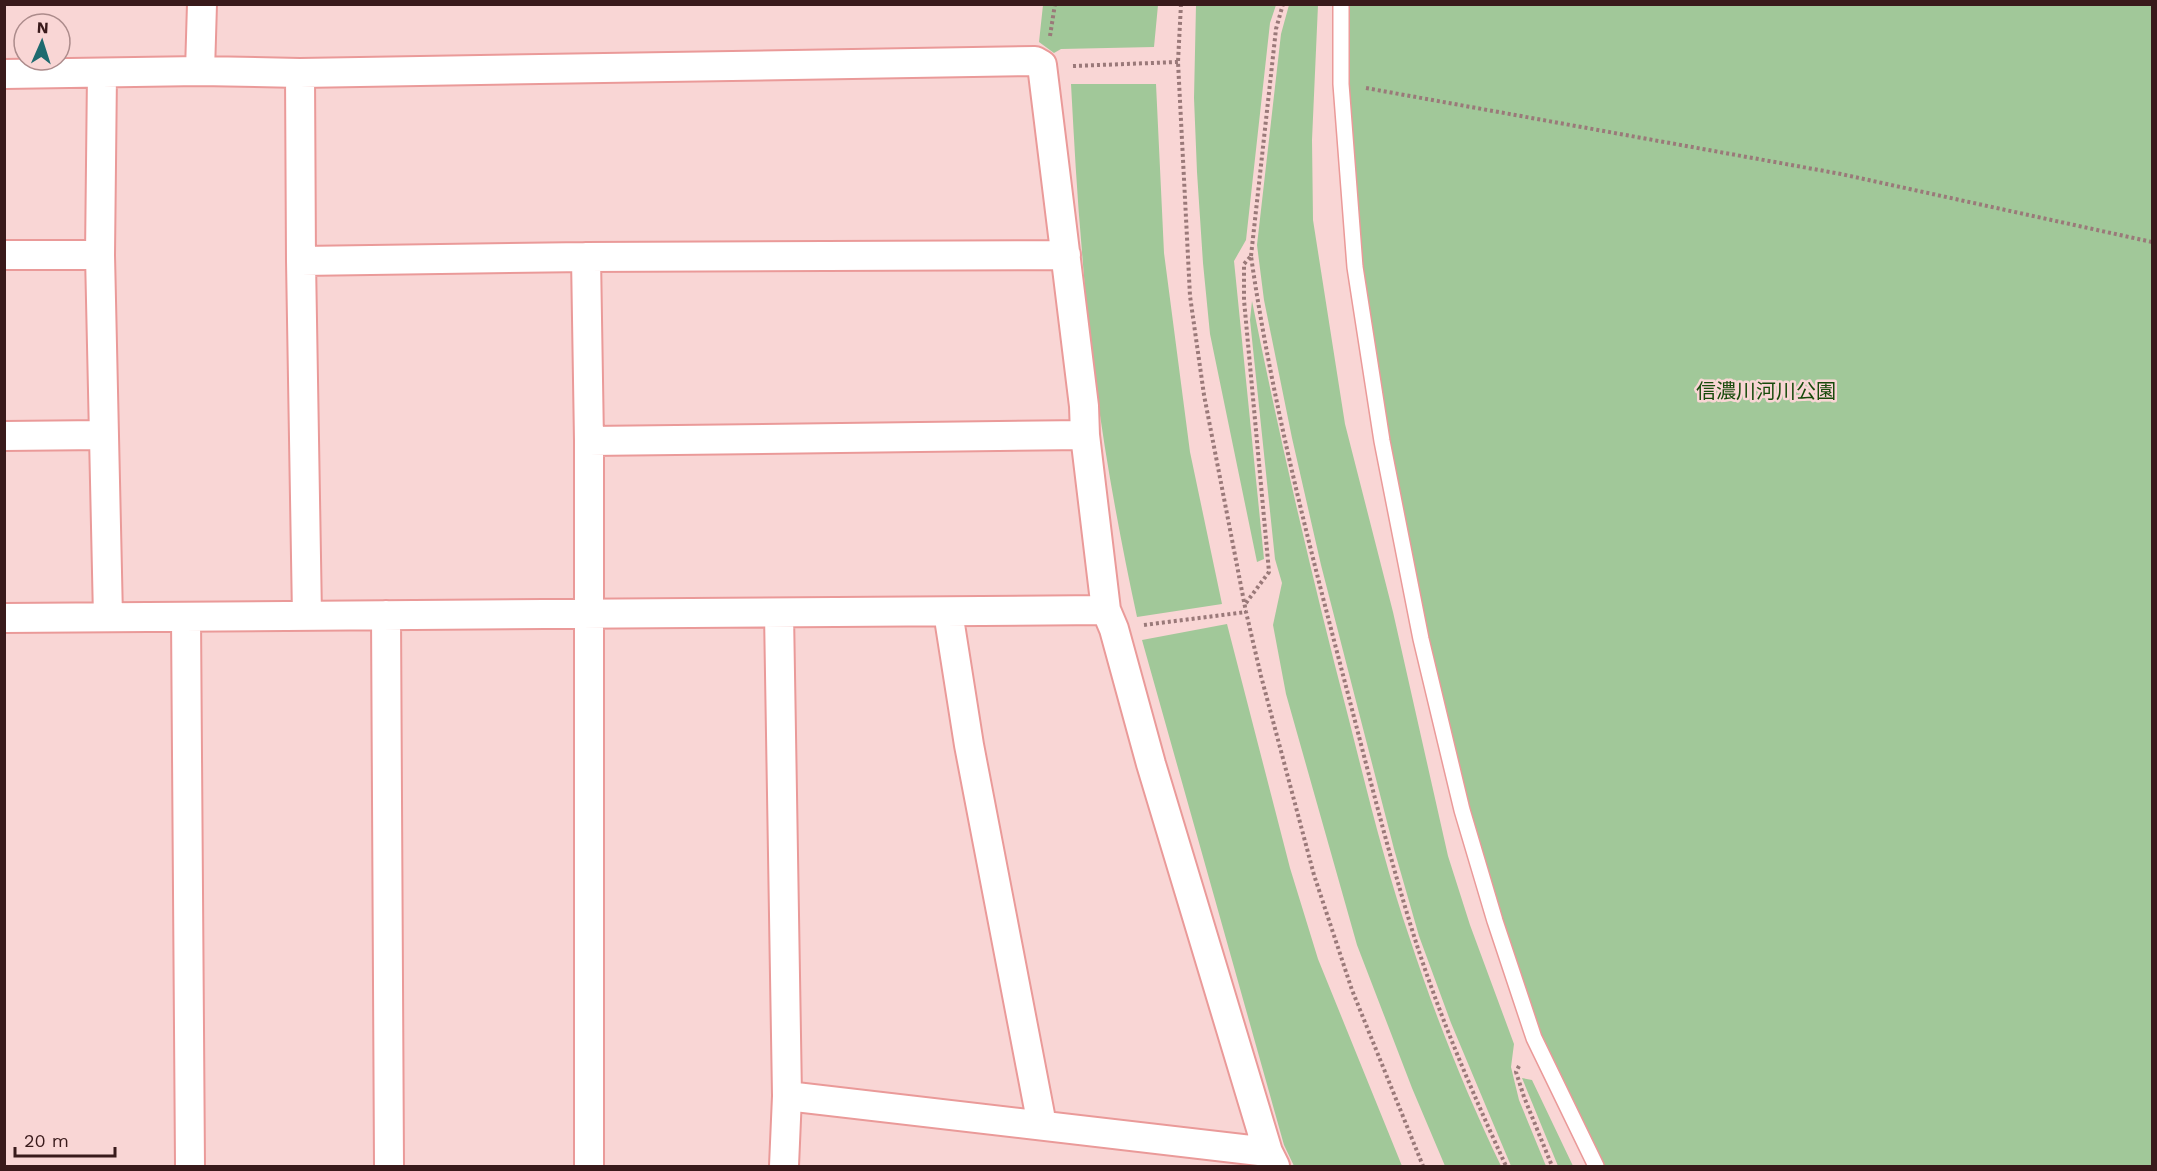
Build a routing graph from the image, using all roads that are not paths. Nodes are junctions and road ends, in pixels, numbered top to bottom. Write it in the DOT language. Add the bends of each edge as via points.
graph roads {
  1 [pos="202,4"];
  2 [pos="1341,4"];
  3 [pos="200,71"];
  4 [pos="300,73"];
  5 [pos="4,74"];
  6 [pos="102,74"];
  7 [pos="4,255"];
  8 [pos="100,255"];
  9 [pos="1066,255"];
  10 [pos="586,258"];
  11 [pos="301,261"];
  12 [pos="103,435"];
  13 [pos="1085,435"];
  14 [pos="4,436"];
  15 [pos="589,441"];
  16 [pos="948,612"];
  17 [pos="779,613"];
  18 [pos="588,614"];
  19 [pos="386,615"];
  20 [pos="307,616"];
  21 [pos="108,617"];
  22 [pos="186,617"];
  23 [pos="4,618"];
  24 [pos="1110,620"];
  25 [pos="787,1096"];
  26 [pos="1042,1125"];
  27 [pos="1271,1159"];
  28 [pos="190,1167"];
  29 [pos="389,1167"];
  30 [pos="589,1167"];
  31 [pos="784,1167"];
  32 [pos="1596,1167"];
  1 -- 3 [label="street"];
  2 -- 32 [label="lane" via="1341,84 1355,267 1382,441 1421,639 1462,810 1495,921 1534,1038"];
  3 -- 4 [label="street"];
  3 -- 6 [label="street"];
  4 -- 9 [label="street" via="1035,61 1042,65"];
  4 -- 11 [label="street"];
  5 -- 6 [label="street"];
  6 -- 8 [label="street"];
  7 -- 8 [label="street"];
  8 -- 12 [label="street"];
  9 -- 10 [label="street"];
  9 -- 13 [label="street"];
  10 -- 11 [label="street"];
  10 -- 15 [label="street"];
  11 -- 20 [label="street"];
  12 -- 14 [label="street"];
  12 -- 21 [label="street"];
  13 -- 15 [label="street"];
  13 -- 24 [label="street"];
  15 -- 18 [label="street"];
  16 -- 17 [label="street"];
  16 -- 24 [label="street"];
  16 -- 26 [label="street" via="969,745"];
  17 -- 18 [label="street"];
  17 -- 25 [label="street"];
  18 -- 19 [label="street"];
  18 -- 30 [label="street"];
  19 -- 20 [label="street"];
  19 -- 29 [label="street"];
  20 -- 22 [label="street"];
  21 -- 22 [label="street"];
  21 -- 23 [label="street"];
  22 -- 28 [label="street"];
  24 -- 27 [label="street"];
  25 -- 26 [label="street"];
  25 -- 31 [label="street"];
  26 -- 27 [label="street"];
}
